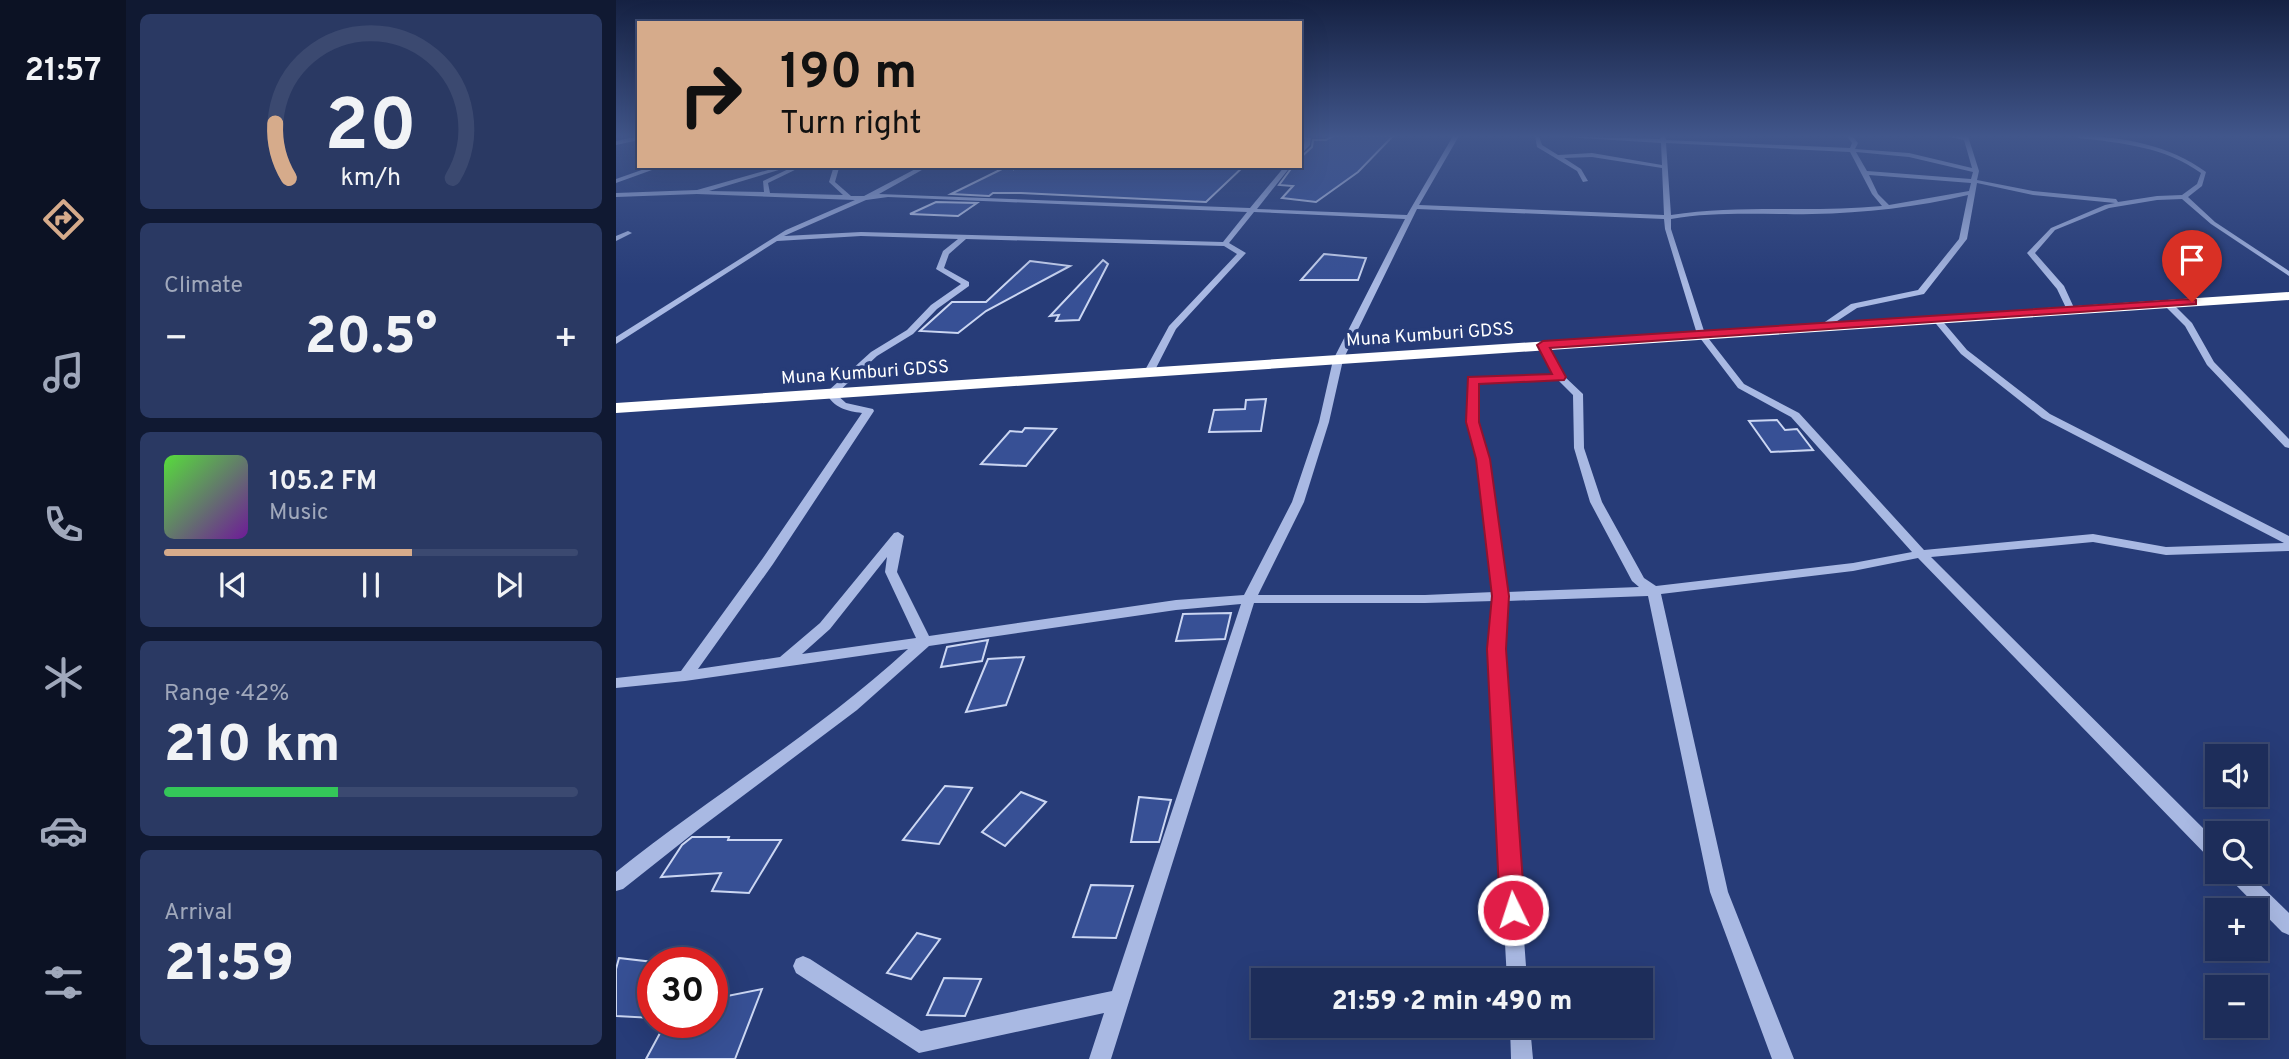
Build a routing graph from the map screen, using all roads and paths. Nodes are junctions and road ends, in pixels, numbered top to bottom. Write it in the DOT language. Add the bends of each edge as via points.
graph roads {
  1 [pos="718,185"];
  2 [pos="766,185"];
  3 [pos="836,185"];
  4 [pos="888,185"];
  5 [pos="1270,185"];
  6 [pos="1428,185"];
  7 [pos="1666,185"];
  8 [pos="1870,185"];
  9 [pos="1973,185"];
  10 [pos="1996,185"];
  11 [pos="2199,185"];
  12 [pos="697,192"];
  13 [pos="1972,192"];
  14 [pos="767,193"];
  15 [pos="616,195"];
  16 [pos="849,197"];
  17 [pos="2185,197"];
  18 [pos="863,198"];
  19 [pos="2131,202"];
  20 [pos="1886,206"];
  21 [pos="1416,207"];
  22 [pos="1254,211"];
  23 [pos="1409,217"];
  24 [pos="1668,217"];
  25 [pos="628,233"];
  26 [pos="964,237"];
  27 [pos="616,239"];
  28 [pos="777,239"];
  29 [pos="1225,244"];
  30 [pos="2289,274"];
  31 [pos="2289,296"];
  32 [pos="2168,304"];
  33 [pos="2071,310"];
  34 [pos="1936,318"];
  35 [pos="1825,326"];
  36 [pos="1701,334"];
  37 [pos="616,341"];
  38 [pos="1543,345"];
  39 [pos="1338,360"];
  40 [pos="1149,372"];
  41 [pos="1560,377"];
  42 [pos="831,393"];
  43 [pos="616,408"];
  44 [pos="2289,445"];
  45 [pos="2289,541"];
  46 [pos="2289,547"];
  47 [pos="1921,554"];
  48 [pos="1654,591"];
  49 [pos="1501,596"];
  50 [pos="1249,599"];
  51 [pos="925,641"];
  52 [pos="783,663"];
  53 [pos="685,677"];
  54 [pos="616,683"];
  55 [pos="2205,842"];
  56 [pos="616,883"];
  57 [pos="2247,884"];
  58 [pos="2289,926"];
  59 [pos="803,966"];
  60 [pos="1516,968"];
  61 [pos="1119,1000"];
  62 [pos="1521,1038"];
  63 [pos="1100,1059"];
  64 [pos="1522,1059"];
  65 [pos="1783,1059"];
  1 -- 12 [label="street"];
  2 -- 14 [label="street"];
  3 -- 16 [label="street"];
  4 -- 18 [label="street"];
  5 -- 22 [label="street"];
  6 -- 21 [label="street"];
  7 -- 24 [label="street"];
  8 -- 20 [label="street"];
  9 -- 13 [label="street"];
  10 -- 19 [label="street"];
  11 -- 17 [label="street"];
  12 -- 14 [label="street"];
  12 -- 15 [label="street"];
  13 -- 20 [label="street"];
  13 -- 35 [label="street" via="1963,239 1922,292 1854,306"];
  14 -- 16 [label="street"];
  16 -- 18 [label="street"];
  17 -- 19 [label="street"];
  17 -- 30 [label="street" via="2213,223"];
  18 -- 22 [label="street" via="888,195"];
  18 -- 28 [label="street"];
  19 -- 33 [label="street" via="2108,205 2053,229 2031,253 2061,288"];
  20 -- 24 [label="street" via="1815,212 1696,212"];
  21 -- 23 [label="street"];
  21 -- 24 [label="street"];
  22 -- 23 [label="street"];
  22 -- 29 [label="street"];
  23 -- 39 [label="street"];
  24 -- 36 [label="street"];
  25 -- 27 [label="street"];
  26 -- 28 [label="street" via="861,234"];
  26 -- 29 [label="street"];
  26 -- 42 [label="street" via="946,253 940,269 966,284"];
  28 -- 37 [label="street"];
  29 -- 40 [label="street" via="1242,253 1172,328"];
  31 -- 32 [label="highway, Muna Kumburi GDSS"];
  32 -- 33 [label="highway, Muna Kumburi GDSS"];
  32 -- 44 [label="street" via="2189,325 2210,363"];
  33 -- 34 [label="highway, Muna Kumburi GDSS"];
  34 -- 35 [label="highway, Muna Kumburi GDSS"];
  34 -- 45 [label="street" via="1964,352 2046,415"];
  35 -- 36 [label="highway, Muna Kumburi GDSS"];
  36 -- 38 [label="highway, Muna Kumburi GDSS"];
  36 -- 47 [label="street" via="1741,386 1795,415"];
  38 -- 39 [label="highway, Muna Kumburi GDSS"];
  38 -- 41 [label="street"];
  39 -- 40 [label="highway, Muna Kumburi GDSS"];
  39 -- 50 [label="street" via="1298,502"];
  40 -- 42 [label="highway, Muna Kumburi GDSS"];
  41 -- 48 [label="street" via="1578,394 1578,448 1596,502 1639,581"];
  41 -- 49 [label="street" via="1473,380 1472,422 1483,459"];
  42 -- 43 [label="highway, Muna Kumburi GDSS"];
  42 -- 53 [label="street" via="846,407 869,411"];
  46 -- 47 [label="street" via="2166,551 2093,538"];
  47 -- 48 [label="street" via="1853,567"];
  47 -- 55 [label="street"];
  48 -- 49 [label="street"];
  48 -- 65 [label="street" via="1719,892"];
  49 -- 50 [label="street"];
  49 -- 60 [label="street" via="1496,649"];
  50 -- 51 [label="street"];
  50 -- 61 [label="street"];
  51 -- 52 [label="street"];
  51 -- 52 [label="street" via="891,572 898,536 825,626"];
  51 -- 56 [label="street" via="840,716"];
  52 -- 53 [label="street"];
  53 -- 54 [label="street"];
  57 -- 58 [label="street"];
  59 -- 61 [label="street" via="919,1042"];
  61 -- 63 [label="street"];
  62 -- 64 [label="street"];
}
